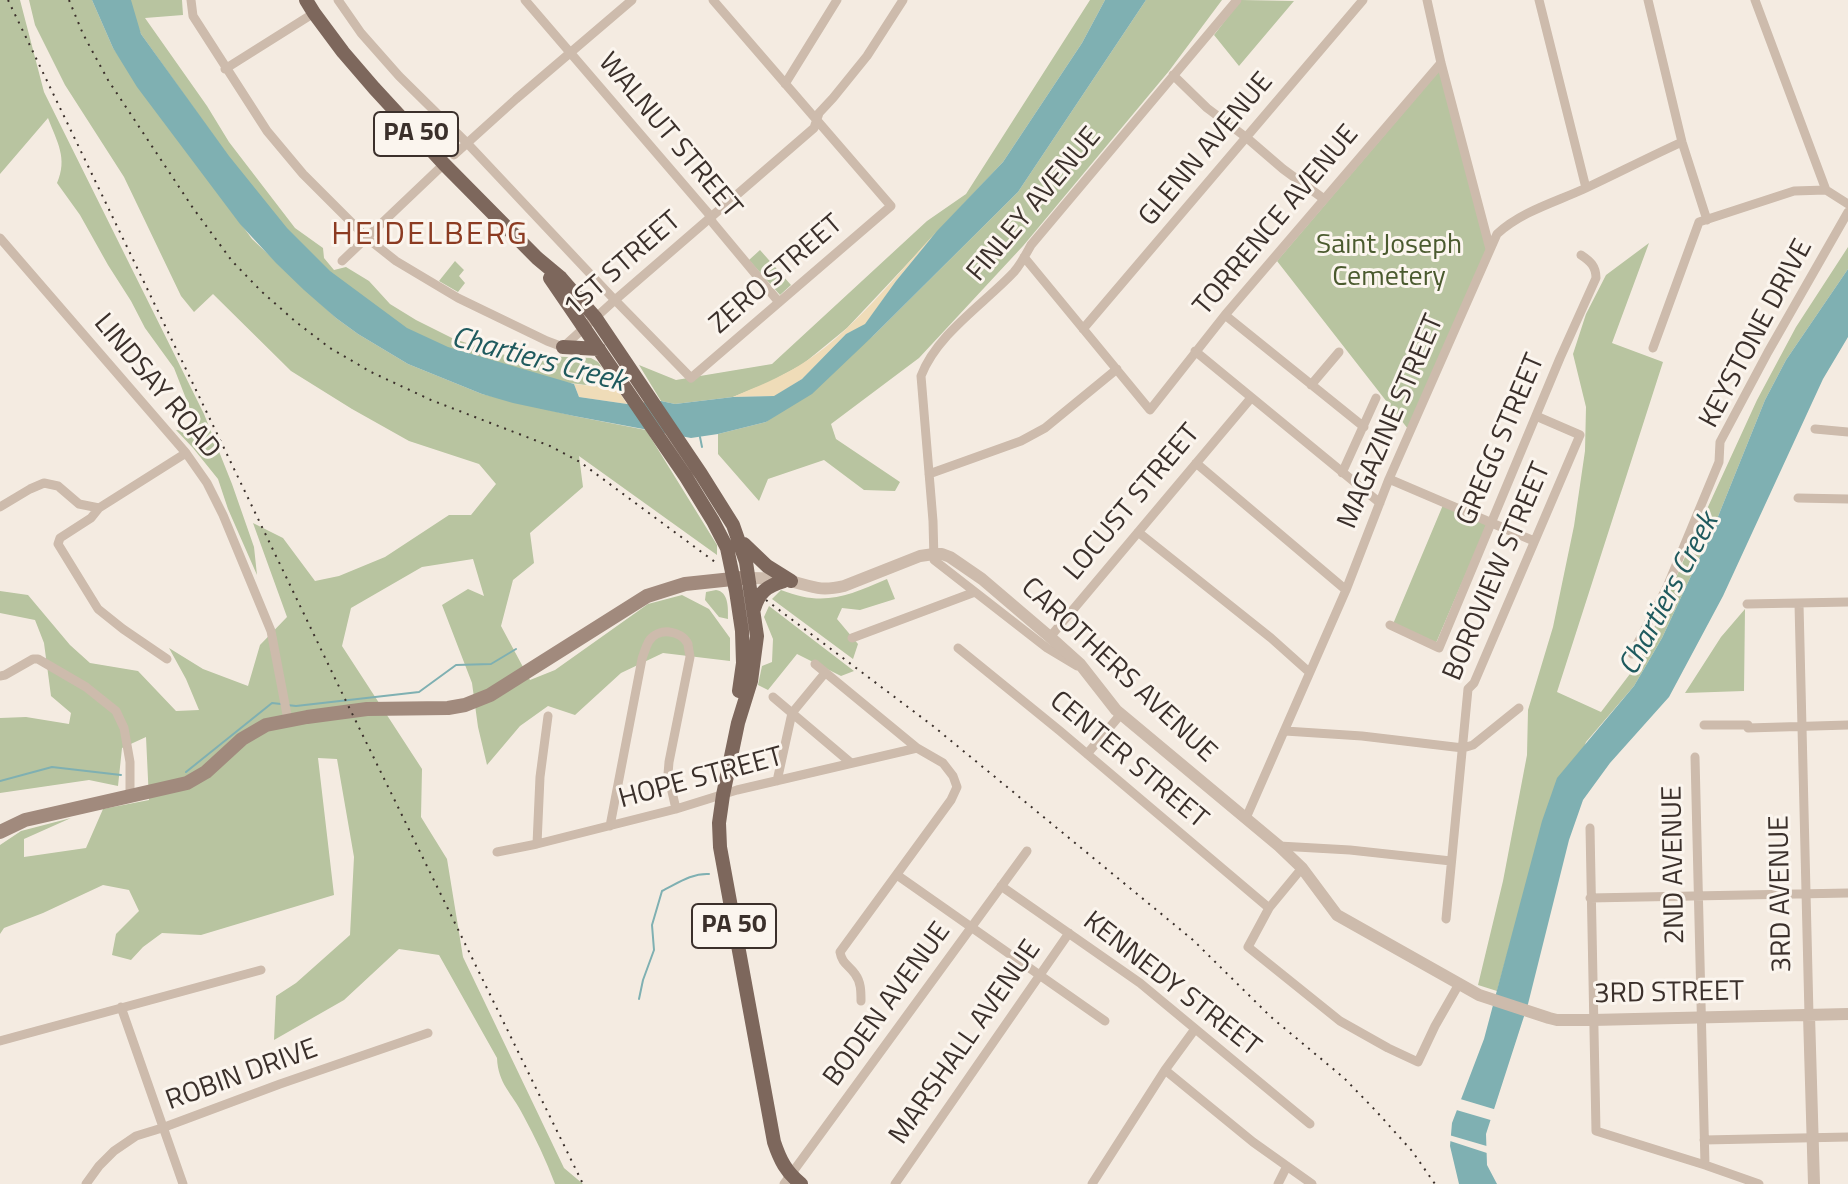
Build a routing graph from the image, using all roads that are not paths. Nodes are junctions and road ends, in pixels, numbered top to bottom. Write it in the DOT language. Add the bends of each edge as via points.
graph roads {
  1 [pos="191,0"];
  2 [pos="338,0"];
  3 [pos="525,0"];
  4 [pos="632,0"];
  5 [pos="713,0"];
  6 [pos="837,0"];
  7 [pos="903,0"];
  8 [pos="1237,0"];
  9 [pos="1363,0"];
  10 [pos="1427,0"];
  11 [pos="1539,0"];
  12 [pos="1648,0"];
  13 [pos="1755,0"];
  14 [pos="310,7"];
  15 [pos="571,52"];
  16 [pos="1441,63"];
  17 [pos="225,69"];
  18 [pos="1173,75"];
  19 [pos="785,84"];
  20 [pos="818,121"];
  21 [pos="1247,138"];
  22 [pos="1682,142"];
  23 [pos="467,143"];
  24 [pos="449,160"];
  25 [pos="1586,188"];
  26 [pos="1826,190"];
  27 [pos="1324,199"];
  28 [pos="1848,204"];
  29 [pos="1848,212"];
  30 [pos="711,218"];
  31 [pos="1707,220"];
  32 [pos="0,238"];
  33 [pos="367,238"];
  34 [pos="1490,249"];
  35 [pos="1581,255"];
  36 [pos="1024,257"];
  37 [pos="342,261"];
  38 [pos="615,300"];
  39 [pos="778,301"];
  40 [pos="1225,315"];
  41 [pos="590,322"];
  42 [pos="1083,329"];
  43 [pos="563,347"];
  44 [pos="1653,348"];
  45 [pos="601,351"];
  46 [pos="1195,351"];
  47 [pos="1339,352"];
  48 [pos="1117,369"];
  49 [pos="1311,385"];
  50 [pos="1251,398"];
  51 [pos="1376,398"];
  52 [pos="1536,416"];
  53 [pos="1364,427"];
  54 [pos="1815,429"];
  55 [pos="1848,432"];
  56 [pos="186,453"];
  57 [pos="1196,463"];
  58 [pos="1342,473"];
  59 [pos="929,474"];
  60 [pos="694,476"];
  61 [pos="1389,479"];
  62 [pos="1798,498"];
  63 [pos="1848,499"];
  64 [pos="1380,503"];
  65 [pos="0,507"];
  66 [pos="99,508"];
  67 [pos="1492,523"];
  68 [pos="1138,532"];
  69 [pos="739,538"];
  70 [pos="1534,541"];
  71 [pos="934,554"];
  72 [pos="734,578"];
  73 [pos="750,578"];
  74 [pos="788,581"];
  75 [pos="1346,590"];
  76 [pos="975,592"];
  77 [pos="1848,602"];
  78 [pos="1747,604"];
  79 [pos="1799,604"];
  80 [pos="753,614"];
  81 [pos="1390,625"];
  82 [pos="1050,637"];
  83 [pos="852,638"];
  84 [pos="958,648"];
  85 [pos="1632,654"];
  86 [pos="167,659"];
  87 [pos="815,664"];
  88 [pos="1084,669"];
  89 [pos="1309,672"];
  90 [pos="825,673"];
  91 [pos="0,676"];
  92 [pos="773,697"];
  93 [pos="1519,708"];
  94 [pos="792,713"];
  95 [pos="1121,714"];
  96 [pos="287,715"];
  97 [pos="548,716"];
  98 [pos="738,723"];
  99 [pos="1704,725"];
  100 [pos="1848,725"];
  101 [pos="1802,727"];
  102 [pos="1285,731"];
  103 [pos="917,748"];
  104 [pos="1463,748"];
  105 [pos="1087,754"];
  106 [pos="1695,757"];
  107 [pos="851,763"];
  108 [pos="777,781"];
  109 [pos="723,795"];
  110 [pos="130,796"];
  111 [pos="676,809"];
  112 [pos="1246,818"];
  113 [pos="610,826"];
  114 [pos="1590,828"];
  115 [pos="0,832"];
  116 [pos="537,844"];
  117 [pos="1279,846"];
  118 [pos="1027,851"];
  119 [pos="497,852"];
  120 [pos="1451,861"];
  121 [pos="1302,868"];
  122 [pos="897,875"];
  123 [pos="1001,886"];
  124 [pos="1848,893"];
  125 [pos="1806,894"];
  126 [pos="1697,896"];
  127 [pos="1590,898"];
  128 [pos="1269,908"];
  129 [pos="1446,919"];
  130 [pos="971,928"];
  131 [pos="1069,933"];
  132 [pos="261,970"];
  133 [pos="1040,975"];
  134 [pos="1459,984"];
  135 [pos="861,1001"];
  136 [pos="1494,1001"];
  137 [pos="121,1007"];
  138 [pos="1848,1014"];
  139 [pos="1809,1015"];
  140 [pos="1701,1017"];
  141 [pos="1592,1020"];
  142 [pos="1105,1021"];
  143 [pos="1195,1029"];
  144 [pos="428,1033"];
  145 [pos="0,1041"];
  146 [pos="1165,1070"];
  147 [pos="1310,1124"];
  148 [pos="162,1128"];
  149 [pos="1812,1137"];
  150 [pos="1848,1137"];
  151 [pos="1704,1140"];
  152 [pos="1705,1165"];
  153 [pos="1287,1166"];
  154 [pos="792,1181"];
  155 [pos="897,1181"];
  156 [pos="86,1184"];
  157 [pos="183,1184"];
  158 [pos="1092,1184"];
  159 [pos="1278,1184"];
  160 [pos="1312,1184"];
  161 [pos="1759,1184"];
  162 [pos="1814,1184"];
  1 -- 17 [label="street" via="193,16"];
  2 -- 23 [label="street" via="399,76"];
  3 -- 15 [label="street, WALNUT STREET"];
  4 -- 15 [label="street"];
  5 -- 19 [label="street"];
  6 -- 19 [label="street"];
  7 -- 20 [label="street, 1ST STREET"];
  8 -- 18 [label="street, FINLEY AVENUE"];
  9 -- 21 [label="street, GLENN AVENUE"];
  10 -- 16 [label="street"];
  11 -- 25 [label="street"];
  12 -- 22 [label="street"];
  13 -- 26 [label="street"];
  14 -- 17 [label="street"];
  14 -- 24 [label="main road, PA 50" via="367,80"];
  15 -- 23 [label="street"];
  15 -- 30 [label="street, WALNUT STREET"];
  16 -- 27 [label="street, TORRENCE AVENUE"];
  16 -- 34 [label="street"];
  17 -- 33 [label="street" via="295,165"];
  18 -- 21 [label="street"];
  18 -- 36 [label="street, FINLEY AVENUE"];
  19 -- 20 [label="street"];
  20 -- 30 [label="street, 1ST STREET"];
  20 -- 39 [label="street, ZERO STREET" via="891,206"];
  21 -- 27 [label="street"];
  21 -- 42 [label="street, GLENN AVENUE"];
  22 -- 25 [label="street, MAGAZINE STREET"];
  22 -- 31 [label="street"];
  23 -- 24 [label="street"];
  23 -- 38 [label="street"];
  24 -- 33 [label="street"];
  24 -- 41 [label="main road, PA 50" via="561,278"];
  25 -- 34 [label="street, MAGAZINE STREET" via="1515,220 1497,234"];
  26 -- 28 [label="street"];
  26 -- 31 [label="street" via="1794,191"];
  27 -- 40 [label="street, TORRENCE AVENUE"];
  29 -- 85 [label="street, KEYSTONE DRIVE" via="1720,442 1714,476"];
  30 -- 38 [label="street, 1ST STREET"];
  30 -- 39 [label="street, WALNUT STREET"];
  31 -- 44 [label="street" via="1699,222"];
  32 -- 56 [label="street, LINDSAY ROAD"];
  33 -- 37 [label="street"];
  33 -- 43 [label="street" via="458,298"];
  34 -- 61 [label="street, MAGAZINE STREET"];
  35 -- 52 [label="street, GREGG STREET" via="1591,262 1596,278"];
  36 -- 42 [label="street"];
  36 -- 59 [label="street, FINLEY AVENUE" via="926,364 921,376"];
  38 -- 39 [label="street, ZERO STREET" via="691,378"];
  38 -- 41 [label="street, 1ST STREET"];
  40 -- 46 [label="street, TORRENCE AVENUE"];
  40 -- 49 [label="street"];
  41 -- 43 [label="street, 1ST STREET"];
  41 -- 45 [label="main road, PA 50"];
  41 -- 60 [label="main road, PA 50" via="623,358"];
  42 -- 48 [label="street"];
  43 -- 45 [label="main road"];
  45 -- 60 [label="main road, PA 50"];
  46 -- 48 [label="street, TORRENCE AVENUE" via="1150,410"];
  46 -- 50 [label="street"];
  47 -- 49 [label="street"];
  48 -- 59 [label="street" via="1045,428"];
  49 -- 53 [label="street"];
  50 -- 57 [label="street, LOCUST STREET"];
  50 -- 58 [label="street"];
  51 -- 53 [label="street"];
  52 -- 67 [label="street, GREGG STREET"];
  52 -- 70 [label="street, BOROVIEW STREET" via="1580,435"];
  53 -- 58 [label="street"];
  54 -- 55 [label="street"];
  56 -- 66 [label="street"];
  56 -- 96 [label="street, LINDSAY ROAD" via="218,504 271,631"];
  57 -- 68 [label="street, LOCUST STREET"];
  57 -- 75 [label="street"];
  58 -- 64 [label="street"];
  59 -- 71 [label="street, FINLEY AVENUE"];
  60 -- 69 [label="main road, PA 50"];
  60 -- 72 [label="main road, PA 50" via="722,536"];
  61 -- 64 [label="street, MAGAZINE STREET"];
  61 -- 67 [label="street"];
  62 -- 63 [label="street"];
  64 -- 75 [label="street, MAGAZINE STREET"];
  65 -- 66 [label="street" via="44,483 58,486 79,504"];
  66 -- 86 [label="street" via="58,544 98,609"];
  67 -- 70 [label="street"];
  67 -- 81 [label="street, GREGG STREET" via="1439,648"];
  68 -- 82 [label="street, LOCUST STREET"];
  68 -- 89 [label="street"];
  69 -- 73 [label="main road, PA 50"];
  69 -- 74 [label="main road"];
  70 -- 104 [label="street, BOROVIEW STREET" via="1468,689"];
  71 -- 74 [label="street" via="832,589"];
  71 -- 76 [label="street" via="937,564"];
  71 -- 82 [label="street, CAROTHERS AVENUE" via="950,557 982,579"];
  72 -- 73 [label="main road"];
  72 -- 96 [label="main road" via="685,584 647,596 490,695 465,705"];
  72 -- 98 [label="main road, PA 50" via="743,646"];
  73 -- 74 [label="street"];
  73 -- 80 [label="main road, PA 50"];
  74 -- 80 [label="main road" via="762,591"];
  75 -- 89 [label="street, MAGAZINE STREET"];
  76 -- 83 [label="street"];
  76 -- 88 [label="street" via="1060,658"];
  77 -- 79 [label="street"];
  78 -- 79 [label="street"];
  79 -- 101 [label="street, 3RD AVENUE"];
  80 -- 98 [label="main road, PA 50" via="756,651"];
  82 -- 88 [label="street, CAROTHERS AVENUE"];
  84 -- 105 [label="street, CENTER STREET"];
  87 -- 90 [label="street"];
  88 -- 95 [label="street, CAROTHERS AVENUE"];
  89 -- 102 [label="street, MAGAZINE STREET"];
  90 -- 94 [label="street"];
  90 -- 103 [label="street"];
  91 -- 110 [label="street" via="38,659 116,711 130,762"];
  92 -- 94 [label="street"];
  93 -- 104 [label="street"];
  94 -- 107 [label="street"];
  94 -- 108 [label="street"];
  95 -- 105 [label="street"];
  95 -- 112 [label="street, CAROTHERS AVENUE"];
  96 -- 110 [label="main road" via="250,733 193,780"];
  97 -- 116 [label="street"];
  98 -- 109 [label="main road, PA 50"];
  99 -- 101 [label="street"];
  100 -- 101 [label="street"];
  101 -- 125 [label="street, 3RD AVENUE"];
  102 -- 104 [label="street"];
  102 -- 112 [label="street, MAGAZINE STREET"];
  103 -- 107 [label="street, HOPE STREET"];
  103 -- 122 [label="street" via="943,763 957,787"];
  104 -- 120 [label="street, BOROVIEW STREET"];
  105 -- 128 [label="street, CENTER STREET"];
  106 -- 126 [label="street, 2ND AVENUE"];
  107 -- 108 [label="street, HOPE STREET"];
  108 -- 109 [label="street, HOPE STREET"];
  109 -- 111 [label="street, HOPE STREET"];
  109 -- 154 [label="main road, PA 50" via="721,858 774,1142"];
  110 -- 115 [label="main road" via="25,820"];
  111 -- 113 [label="street, HOPE STREET"];
  111 -- 113 [label="street" via="669,762 690,657 682,638 664,631 648,642 642,659"];
  112 -- 117 [label="street, CAROTHERS AVENUE"];
  113 -- 116 [label="street, HOPE STREET"];
  114 -- 127 [label="street"];
  116 -- 119 [label="street, HOPE STREET"];
  117 -- 120 [label="street"];
  117 -- 121 [label="street, CAROTHERS AVENUE"];
  118 -- 123 [label="street, BODEN AVENUE"];
  120 -- 129 [label="street, BOROVIEW STREET"];
  121 -- 128 [label="street"];
  121 -- 134 [label="street, CAROTHERS AVENUE" via="1337,915"];
  122 -- 130 [label="street"];
  122 -- 135 [label="street" via="840,952 842,962 857,975"];
  123 -- 130 [label="street, BODEN AVENUE"];
  123 -- 131 [label="street, KENNEDY STREET"];
  124 -- 125 [label="street"];
  125 -- 126 [label="street"];
  125 -- 139 [label="street, 3RD AVENUE"];
  126 -- 127 [label="street"];
  126 -- 140 [label="street, 2ND AVENUE"];
  127 -- 141 [label="street"];
  128 -- 134 [label="street" via="1248,947 1340,1021 1418,1062"];
  130 -- 133 [label="street"];
  130 -- 154 [label="street, BODEN AVENUE"];
  131 -- 133 [label="street, MARSHALL AVENUE"];
  131 -- 143 [label="street, KENNEDY STREET"];
  132 -- 137 [label="street"];
  133 -- 142 [label="street"];
  133 -- 155 [label="street, MARSHALL AVENUE"];
  134 -- 136 [label="street, CAROTHERS AVENUE"];
  136 -- 141 [label="street, 3RD STREET" via="1557,1020"];
  137 -- 145 [label="street"];
  137 -- 148 [label="street"];
  138 -- 139 [label="street, 3RD STREET"];
  139 -- 140 [label="street, 3RD STREET"];
  139 -- 149 [label="street, 3RD AVENUE"];
  140 -- 141 [label="street, 3RD STREET"];
  140 -- 151 [label="street, 2ND AVENUE"];
  141 -- 152 [label="street" via="1596,1131"];
  143 -- 146 [label="street"];
  143 -- 147 [label="street, KENNEDY STREET"];
  144 -- 148 [label="street, ROBIN DRIVE"];
  146 -- 153 [label="street"];
  146 -- 158 [label="street"];
  148 -- 156 [label="street, ROBIN DRIVE" via="136,1136 114,1151"];
  148 -- 157 [label="street"];
  149 -- 150 [label="street"];
  149 -- 151 [label="street"];
  149 -- 162 [label="street, 3RD AVENUE"];
  151 -- 152 [label="street, 2ND AVENUE"];
  152 -- 161 [label="street"];
  153 -- 159 [label="street"];
  153 -- 160 [label="street"];
}
